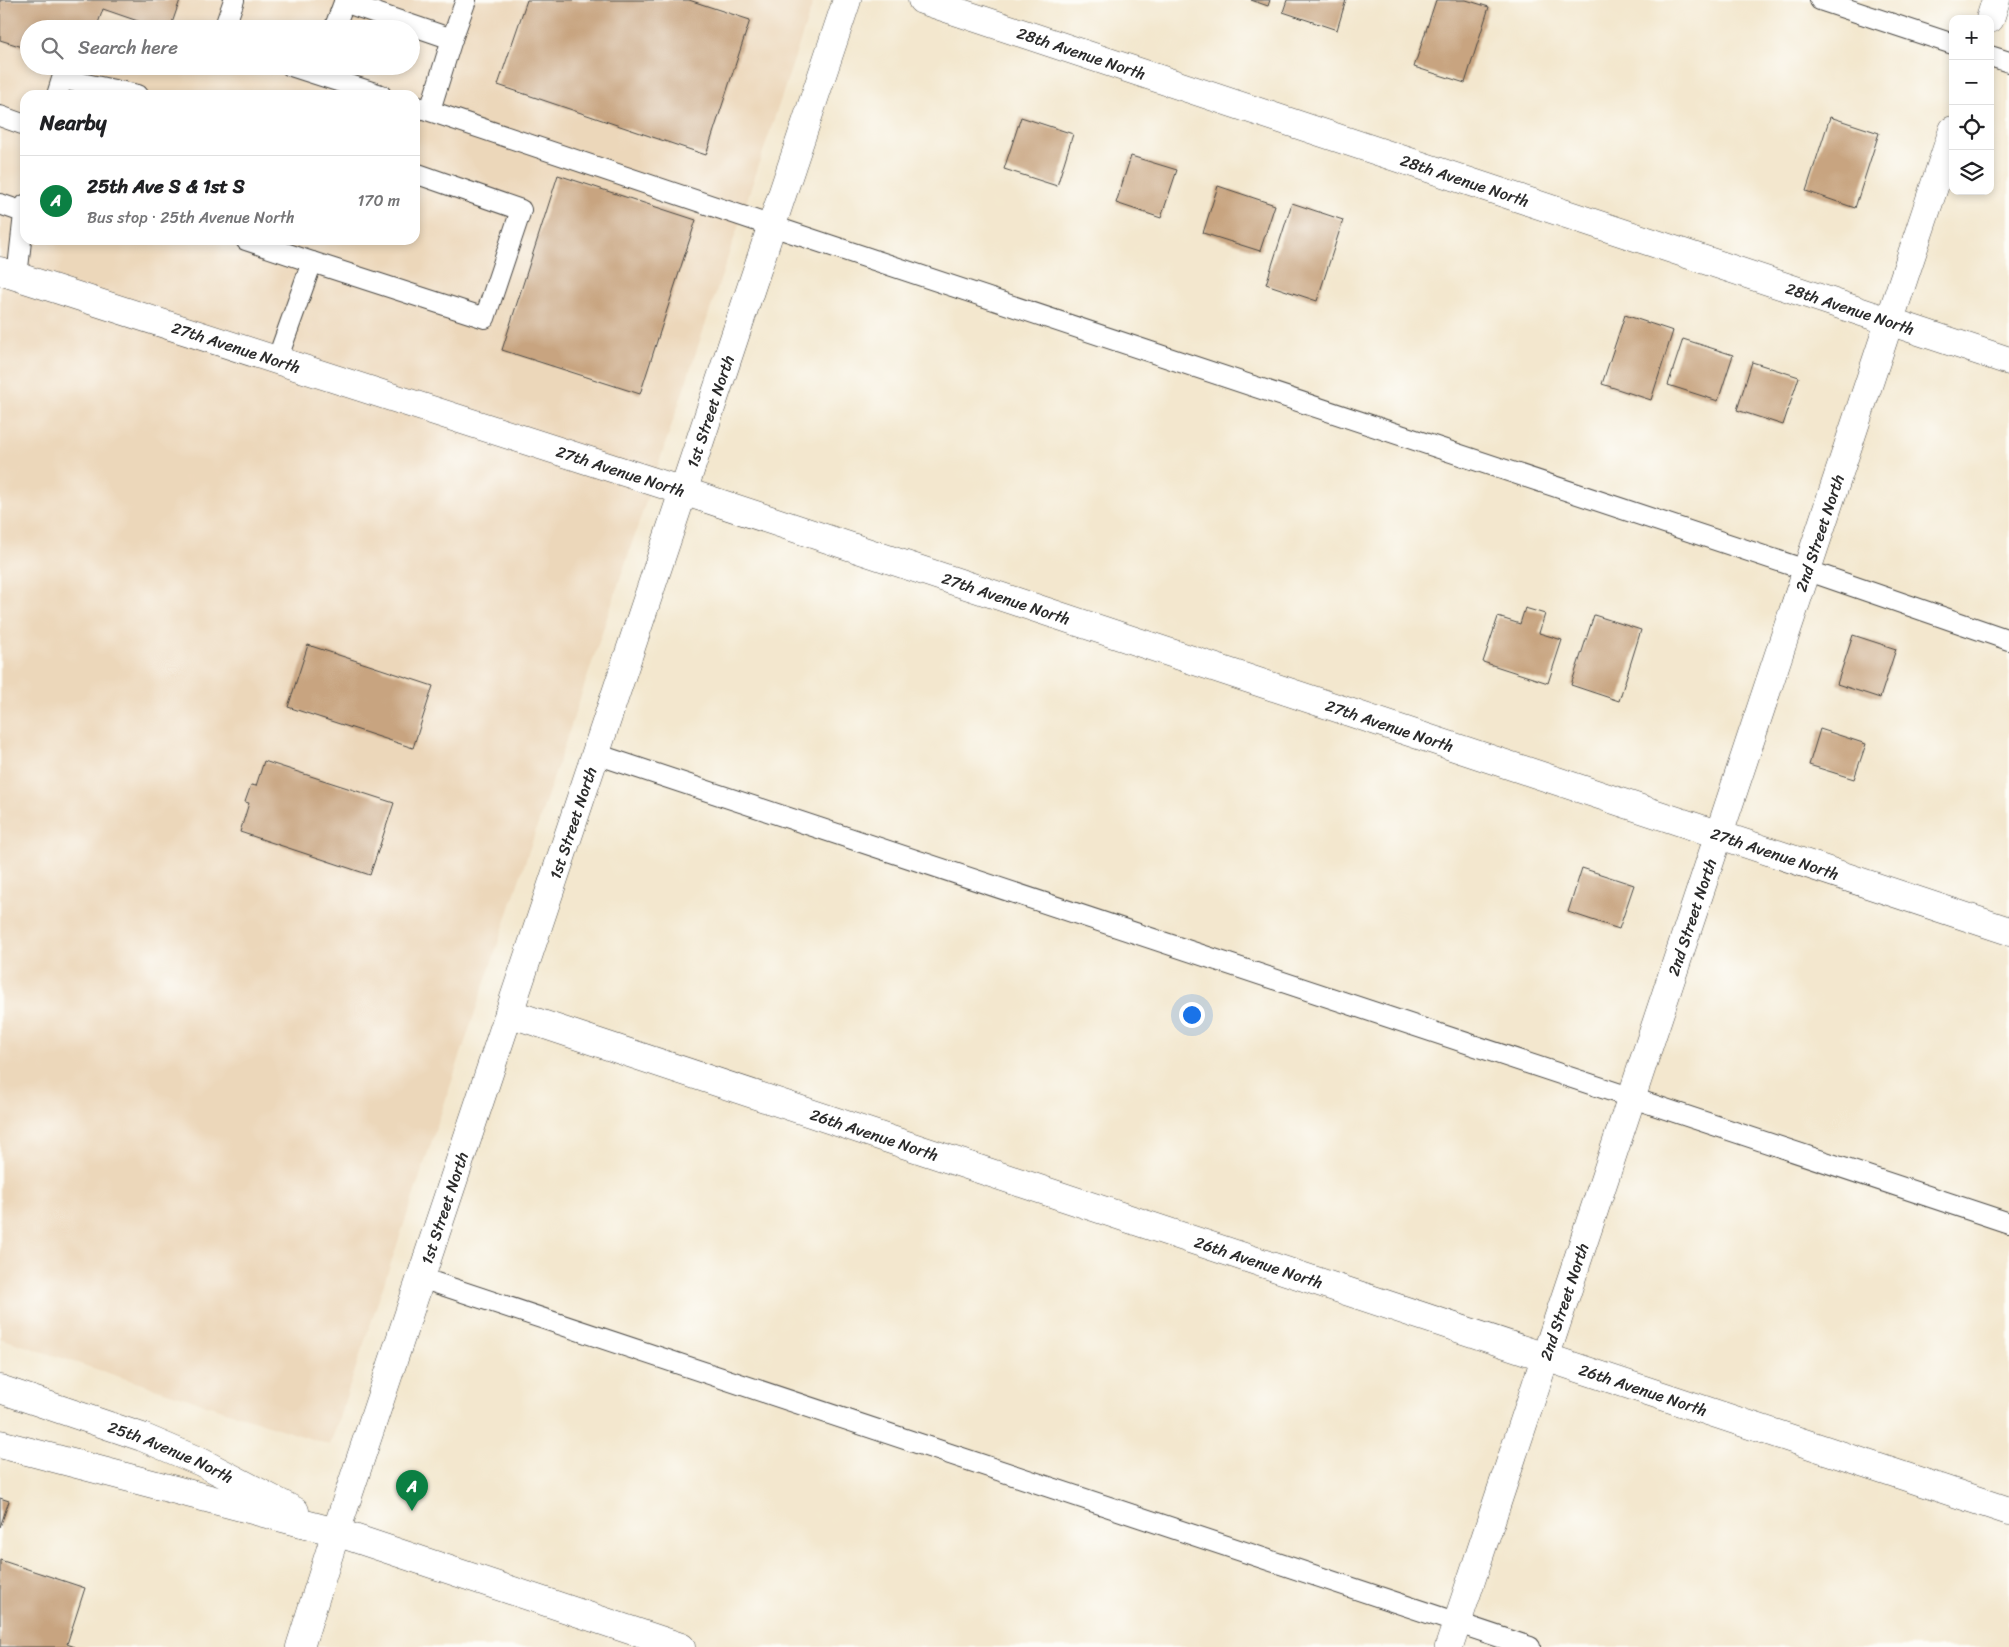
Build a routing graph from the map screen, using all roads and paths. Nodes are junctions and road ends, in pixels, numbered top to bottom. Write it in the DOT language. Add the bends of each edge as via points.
graph roads {
  1 [pos="234,0"];
  2 [pos="466,0"];
  3 [pos="847,0"];
  4 [pos="922,0"];
  5 [pos="1820,0"];
  6 [pos="1996,0"];
  7 [pos="344,1"];
  8 [pos="1991,15"];
  9 [pos="227,20"];
  10 [pos="337,20"];
  11 [pos="398,20"];
  12 [pos="420,28"];
  13 [pos="452,39"];
  14 [pos="1949,43"];
  15 [pos="1994,57"];
  16 [pos="2009,62"];
  17 [pos="329,75"];
  18 [pos="59,90"];
  19 [pos="114,90"];
  20 [pos="368,90"];
  21 [pos="423,108"];
  22 [pos="0,116"];
  23 [pos="20,122"];
  24 [pos="1949,142"];
  25 [pos="420,175"];
  26 [pos="0,204"];
  27 [pos="20,207"];
  28 [pos="20,226"];
  29 [pos="772,226"];
  30 [pos="261,245"];
  31 [pos="312,262"];
  32 [pos="9,274"];
  33 [pos="1889,321"];
  34 [pos="277,360"];
  35 [pos="2009,361"];
  36 [pos="683,491"];
  37 [pos="1806,570"];
  38 [pos="2009,640"];
  39 [pos="596,754"];
  40 [pos="1719,835"];
  41 [pos="2009,931"];
  42 [pos="509,1013"];
  43 [pos="1631,1098"];
  44 [pos="2009,1223"];
  45 [pos="421,1278"];
  46 [pos="1545,1357"];
  47 [pos="0,1389"];
  48 [pos="0,1444"];
  49 [pos="2009,1511"];
  50 [pos="336,1532"];
  51 [pos="1453,1635"];
  52 [pos="300,1647"];
  53 [pos="681,1647"];
  54 [pos="1530,1647"];
  1 -- 9 [label="lane"];
  2 -- 13 [label="lane"];
  3 -- 29 [label="street, 1st Street North"];
  4 -- 33 [label="street, 28th Avenue North"];
  5 -- 14 [label="lane"];
  6 -- 8 [label="street"];
  7 -- 10 [label="lane"];
  7 -- 11 [label="lane"];
  12 -- 13 [label="lane"];
  13 -- 21 [label="lane"];
  15 -- 16 [label="lane"];
  17 -- 20 [label="lane"];
  18 -- 19 [label="lane" via="62,79"];
  21 -- 29 [label="lane"];
  22 -- 23 [label="lane"];
  24 -- 33 [label="street, 2nd Street North"];
  25 -- 31 [label="lane" via="521,210 485,318"];
  26 -- 27 [label="lane"];
  28 -- 32 [label="lane"];
  29 -- 36 [label="street, 1st Street North"];
  29 -- 37 [label="lane"];
  30 -- 31 [label="lane"];
  31 -- 34 [label="lane"];
  32 -- 34 [label="street, 27th Avenue North"];
  33 -- 35 [label="street, 28th Avenue North"];
  33 -- 37 [label="street, 2nd Street North"];
  34 -- 36 [label="street, 27th Avenue North"];
  36 -- 39 [label="street, 1st Street North"];
  36 -- 40 [label="street, 27th Avenue North"];
  37 -- 38 [label="lane"];
  37 -- 40 [label="street, 2nd Street North"];
  39 -- 42 [label="street, 1st Street North"];
  39 -- 43 [label="lane"];
  40 -- 41 [label="street, 27th Avenue North"];
  40 -- 43 [label="street, 2nd Street North"];
  42 -- 45 [label="street, 1st Street North"];
  42 -- 46 [label="street, 26th Avenue North"];
  43 -- 44 [label="lane"];
  43 -- 46 [label="street, 2nd Street North"];
  45 -- 50 [label="street, 1st Street North"];
  45 -- 51 [label="lane"];
  46 -- 49 [label="street, 26th Avenue North"];
  46 -- 51 [label="street, 2nd Street North"];
  47 -- 50 [label="street, 25th Avenue North" via="97,1420 201,1462"];
  48 -- 50 [label="street, 25th Avenue North"];
  50 -- 52 [label="street, 1st Street North"];
  50 -- 53 [label="street, 25th Avenue North"];
  51 -- 54 [label="lane"];
}
